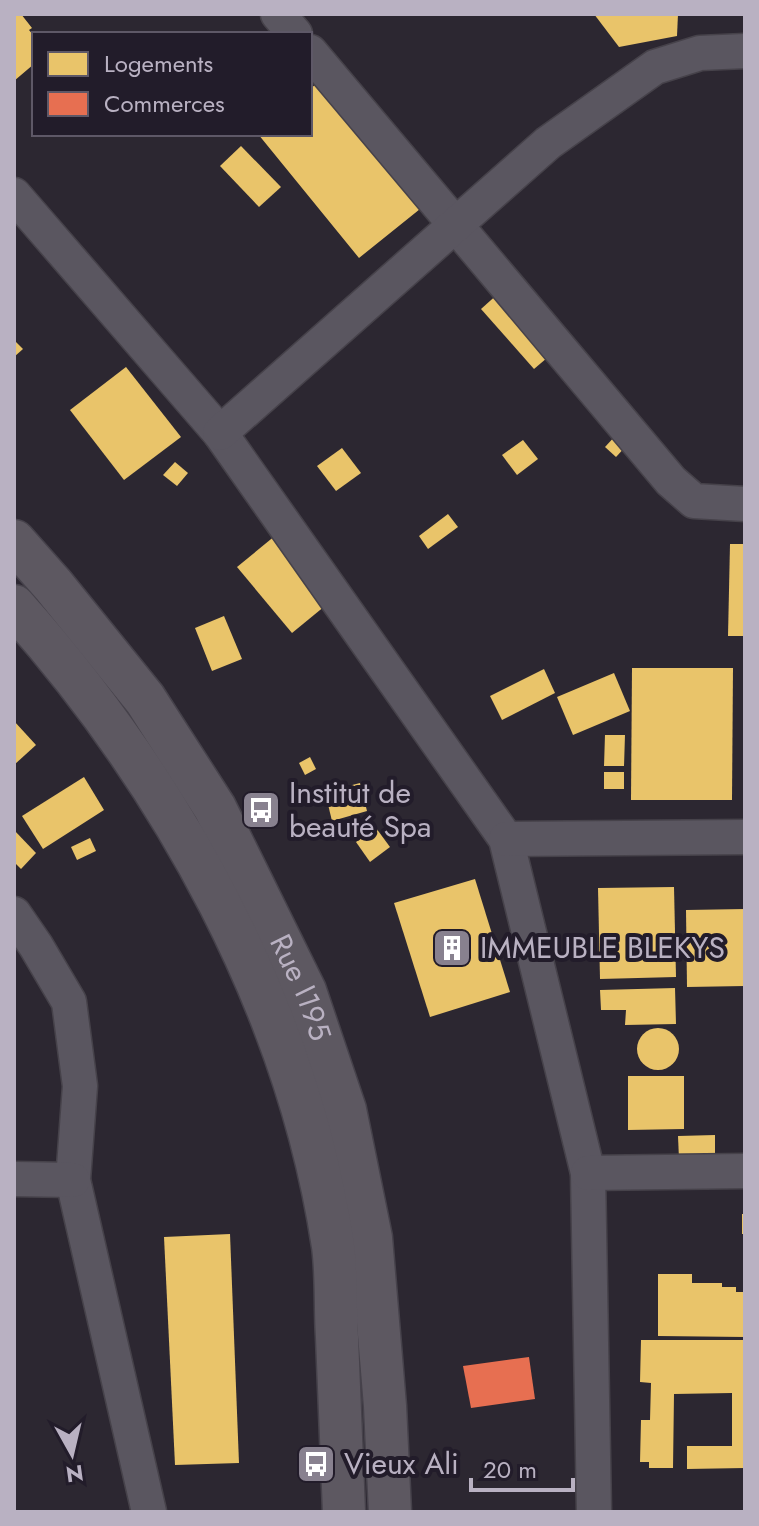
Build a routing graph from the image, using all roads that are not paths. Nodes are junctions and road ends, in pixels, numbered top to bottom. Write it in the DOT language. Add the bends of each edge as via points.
graph roads {
  1 [pos="278,14"];
  2 [pos="293,32"];
  3 [pos="745,51"];
  4 [pos="312,54"];
  5 [pos="14,195"];
  6 [pos="456,226"];
  7 [pos="220,433"];
  8 [pos="745,504"];
  9 [pos="14,541"];
  10 [pos="14,606"];
  11 [pos="745,837"];
  12 [pos="506,839"];
  13 [pos="14,914"];
  14 [pos="745,1171"];
  15 [pos="588,1173"];
  16 [pos="14,1179"];
  17 [pos="73,1180"];
  18 [pos="149,1512"];
  19 [pos="344,1512"];
  20 [pos="390,1512"];
  21 [pos="594,1512"];
  1 -- 2 [label="street"];
  3 -- 6 [label="street" via="700,53 655,67 548,143"];
  4 -- 6 [label="street"];
  5 -- 7 [label="street"];
  6 -- 7 [label="street"];
  6 -- 8 [label="street" via="671,481 694,501"];
  7 -- 12 [label="street"];
  9 -- 20 [label="main road, Rue I195" via="145,699 215,808 305,991 345,1110 371,1238"];
  10 -- 19 [label="main road, Rue I195" via="115,731 183,835 270,1013 308,1126 333,1248"];
  11 -- 12 [label="street"];
  12 -- 15 [label="street"];
  13 -- 17 [label="street" via="69,1002 80,1086"];
  14 -- 15 [label="street"];
  15 -- 21 [label="street"];
  16 -- 17 [label="street"];
  17 -- 18 [label="street"];
}
